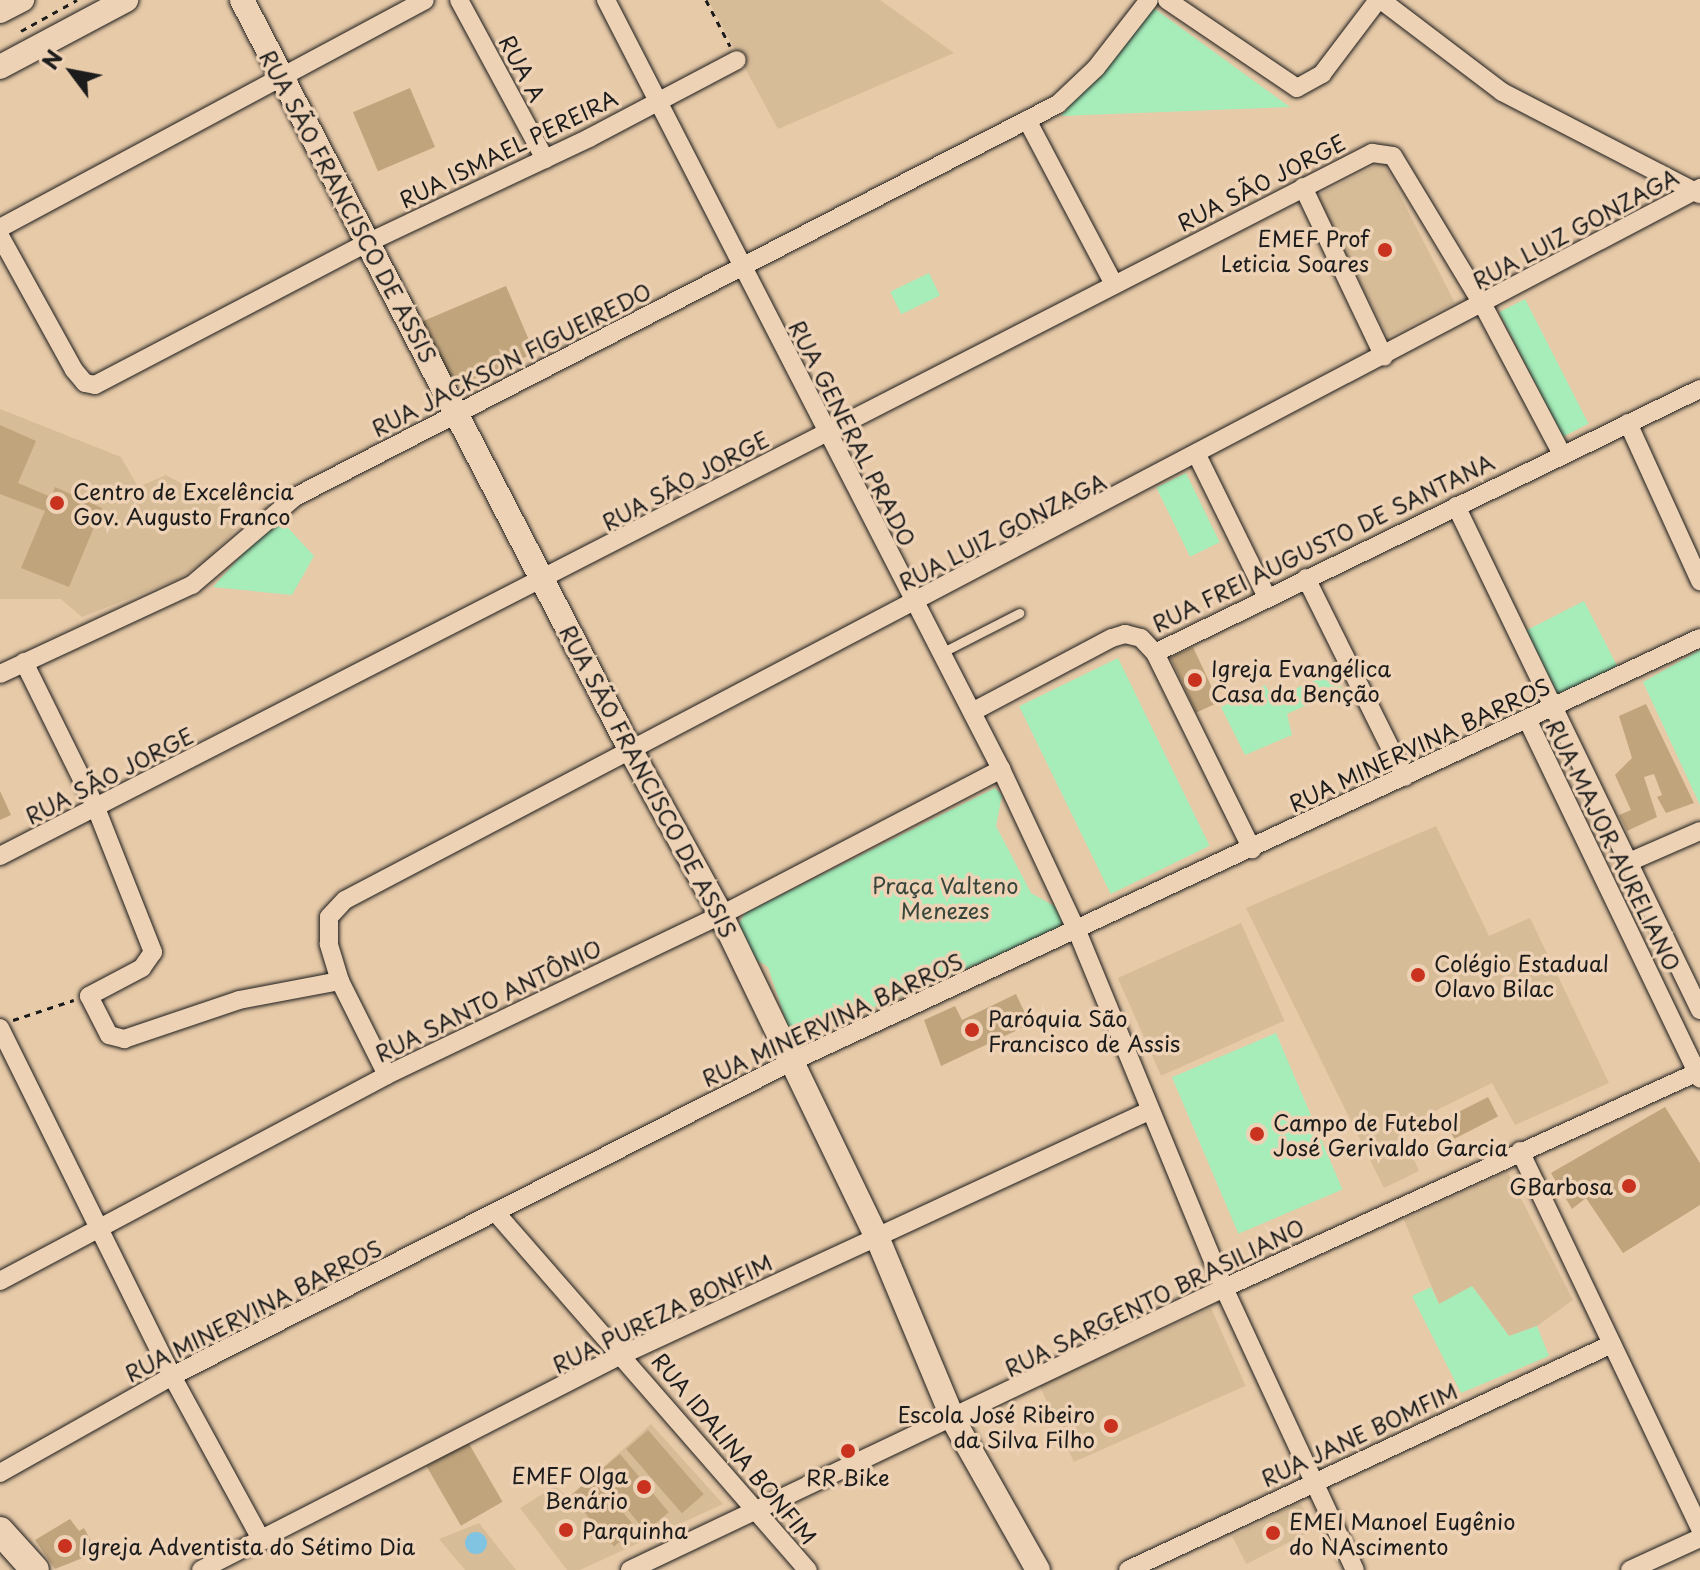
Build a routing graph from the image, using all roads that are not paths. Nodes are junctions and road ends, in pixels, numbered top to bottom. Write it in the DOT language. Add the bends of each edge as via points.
graph roads {
  1 [pos="22,0"];
  2 [pos="126,0"];
  3 [pos="242,0"];
  4 [pos="425,0"];
  5 [pos="459,0"];
  6 [pos="606,0"];
  7 [pos="1149,0"];
  8 [pos="1167,0"];
  9 [pos="1379,0"];
  10 [pos="0,11"];
  11 [pos="737,60"];
  12 [pos="0,67"];
  13 [pos="280,76"];
  14 [pos="656,102"];
  15 [pos="1027,120"];
  16 [pos="545,159"];
  17 [pos="1303,187"];
  18 [pos="1699,191"];
  19 [pos="0,228"];
  20 [pos="0,236"];
  21 [pos="367,243"];
  22 [pos="740,267"];
  23 [pos="1114,284"];
  24 [pos="1483,305"];
  25 [pos="1384,357"];
  26 [pos="1700,389"];
  27 [pos="459,414"];
  28 [pos="1628,423"];
  29 [pos="826,433"];
  30 [pos="1562,454"];
  31 [pos="1198,457"];
  32 [pos="1456,506"];
  33 [pos="1306,578"];
  34 [pos="543,581"];
  35 [pos="1700,581"];
  36 [pos="1267,597"];
  37 [pos="915,603"];
  38 [pos="1019,613"];
  39 [pos="1700,638"];
  40 [pos="941,653"];
  41 [pos="1155,653"];
  42 [pos="24,662"];
  43 [pos="0,674"];
  44 [pos="1554,707"];
  45 [pos="972,712"];
  46 [pos="1527,719"];
  47 [pos="631,751"];
  48 [pos="1001,769"];
  49 [pos="1405,777"];
  50 [pos="96,808"];
  51 [pos="1700,831"];
  52 [pos="1252,849"];
  53 [pos="0,856"];
  54 [pos="1629,862"];
  55 [pos="721,915"];
  56 [pos="1077,931"];
  57 [pos="340,981"];
  58 [pos="1700,1010"];
  59 [pos="1,1033"];
  60 [pos="791,1062"];
  61 [pos="387,1075"];
  62 [pos="1699,1075"];
  63 [pos="1149,1111"];
  64 [pos="1520,1151"];
  65 [pos="497,1214"];
  66 [pos="99,1227"];
  67 [pos="877,1237"];
  68 [pos="0,1281"];
  69 [pos="1224,1288"];
  70 [pos="1612,1344"];
  71 [pos="624,1354"];
  72 [pos="172,1376"];
  73 [pos="954,1421"];
  74 [pos="0,1473"];
  75 [pos="1315,1481"];
  76 [pos="756,1511"];
  77 [pos="1700,1528"];
  78 [pos="0,1531"];
  79 [pos="1700,1538"];
  80 [pos="262,1541"];
  81 [pos="35,1570"];
  82 [pos="201,1570"];
  83 [pos="630,1570"];
  84 [pos="808,1570"];
  85 [pos="1038,1570"];
  86 [pos="1128,1570"];
  87 [pos="1355,1570"];
  88 [pos="1630,1570"];
  1 -- 10 [label="street"];
  2 -- 12 [label="street"];
  3 -- 13 [label="street, RUA SÃO FRANCISCO DE ASSIS"];
  4 -- 13 [label="street"];
  5 -- 16 [label="street, RUA A"];
  6 -- 14 [label="street, RUA GENERAL PRADO"];
  7 -- 15 [label="street, RUA JACKSON FIGUEIREDO" via="1096,68 1058,104"];
  8 -- 9 [label="street" via="1297,88 1322,74"];
  9 -- 18 [label="street" via="1502,92"];
  11 -- 14 [label="street, RUA ISMAEL PEREIRA"];
  13 -- 19 [label="street"];
  13 -- 21 [label="street, RUA SÃO FRANCISCO DE ASSIS"];
  14 -- 16 [label="street, RUA ISMAEL PEREIRA"];
  14 -- 22 [label="street, RUA GENERAL PRADO"];
  15 -- 22 [label="street, RUA JACKSON FIGUEIREDO"];
  15 -- 23 [label="street"];
  16 -- 21 [label="street, RUA ISMAEL PEREIRA"];
  17 -- 23 [label="street, RUA SÃO JORGE"];
  17 -- 24 [label="street, RUA SÃO JORGE" via="1372,153 1393,156"];
  17 -- 25 [label="street"];
  18 -- 24 [label="street, RUA LUIZ GONZAGA"];
  20 -- 21 [label="street, RUA ISMAEL PEREIRA" via="85,383 108,380"];
  21 -- 27 [label="street, RUA SÃO FRANCISCO DE ASSIS"];
  22 -- 27 [label="street, RUA JACKSON FIGUEIREDO"];
  22 -- 29 [label="street, RUA GENERAL PRADO"];
  23 -- 29 [label="street, RUA SÃO JORGE"];
  24 -- 25 [label="street, RUA LUIZ GONZAGA"];
  24 -- 30 [label="street"];
  25 -- 31 [label="street, RUA LUIZ GONZAGA"];
  26 -- 28 [label="street, RUA FREI AUGUSTO DE SANTANA"];
  27 -- 34 [label="street, RUA SÃO FRANCISCO DE ASSIS"];
  27 -- 42 [label="street, RUA JACKSON FIGUEIREDO" via="295,497 192,585"];
  28 -- 30 [label="street, RUA FREI AUGUSTO DE SANTANA"];
  28 -- 35 [label="street"];
  29 -- 34 [label="street, RUA SÃO JORGE"];
  29 -- 37 [label="street, RUA GENERAL PRADO"];
  30 -- 32 [label="street, RUA FREI AUGUSTO DE SANTANA"];
  31 -- 36 [label="street"];
  31 -- 37 [label="street, RUA LUIZ GONZAGA"];
  32 -- 33 [label="street, RUA FREI AUGUSTO DE SANTANA"];
  32 -- 44 [label="street, RUA MAJOR AURELIANO"];
  33 -- 36 [label="street, RUA FREI AUGUSTO DE SANTANA"];
  33 -- 49 [label="street"];
  34 -- 47 [label="street, RUA SÃO FRANCISCO DE ASSIS"];
  34 -- 50 [label="street, RUA SÃO JORGE"];
  36 -- 41 [label="street, RUA FREI AUGUSTO DE SANTANA"];
  37 -- 40 [label="street, RUA GENERAL PRADO"];
  37 -- 47 [label="street, RUA LUIZ GONZAGA"];
  38 -- 40 [label="lane"];
  39 -- 44 [label="street, RUA MINERVINA BARROS"];
  40 -- 45 [label="street, RUA GENERAL PRADO"];
  41 -- 45 [label="street, RUA FREI AUGUSTO DE SANTANA" via="1141,638 1120,634"];
  41 -- 52 [label="street"];
  42 -- 43 [label="street, RUA JACKSON FIGUEIREDO"];
  42 -- 50 [label="street"];
  44 -- 46 [label="street, RUA MINERVINA BARROS"];
  44 -- 54 [label="street, RUA MAJOR AURELIANO"];
  45 -- 48 [label="street, RUA GENERAL PRADO"];
  46 -- 49 [label="street, RUA MINERVINA BARROS"];
  46 -- 62 [label="street, RUA MAJOR AURELIANO"];
  47 -- 55 [label="street, RUA SÃO FRANCISCO DE ASSIS"];
  47 -- 57 [label="street, RUA LUIZ GONZAGA" via="345,900 329,917"];
  48 -- 55 [label="street, RUA SANTO ANTÔNIO"];
  48 -- 56 [label="street, RUA GENERAL PRADO"];
  49 -- 52 [label="street, RUA MINERVINA BARROS"];
  50 -- 53 [label="street, RUA SÃO JORGE"];
  50 -- 57 [label="street" via="153,952 142,968 89,996 103,1027 117,1039 239,1000"];
  51 -- 54 [label="street"];
  52 -- 56 [label="street, RUA MINERVINA BARROS"];
  54 -- 58 [label="street, RUA MAJOR AURELIANO"];
  55 -- 60 [label="street, RUA SÃO FRANCISCO DE ASSIS"];
  55 -- 61 [label="street, RUA SANTO ANTÔNIO"];
  56 -- 60 [label="street, RUA MINERVINA BARROS"];
  56 -- 63 [label="street, RUA GENERAL PRADO"];
  57 -- 61 [label="street"];
  59 -- 66 [label="street"];
  60 -- 65 [label="street, RUA MINERVINA BARROS"];
  60 -- 67 [label="street, RUA SÃO FRANCISCO DE ASSIS"];
  61 -- 66 [label="street, RUA SANTO ANTÔNIO"];
  62 -- 64 [label="street, RUA SARGENTO BRASILIANO"];
  63 -- 67 [label="street, RUA PUREZA BONFIM"];
  63 -- 69 [label="street, RUA GENERAL PRADO"];
  64 -- 69 [label="street, RUA SARGENTO BRASILIANO"];
  64 -- 70 [label="street"];
  65 -- 71 [label="street, RUA IDALINA BONFIM"];
  65 -- 72 [label="street, RUA MINERVINA BARROS"];
  66 -- 68 [label="street, RUA SANTO ANTÔNIO"];
  66 -- 72 [label="street"];
  67 -- 71 [label="street, RUA PUREZA BONFIM"];
  67 -- 73 [label="street, RUA SÃO FRANCISCO DE ASSIS"];
  69 -- 73 [label="street, RUA SARGENTO BRASILIANO"];
  69 -- 75 [label="street, RUA GENERAL PRADO"];
  70 -- 75 [label="street, RUA JANE BOMFIM"];
  70 -- 77 [label="street"];
  71 -- 76 [label="street, RUA IDALINA BONFIM"];
  71 -- 80 [label="street, RUA PUREZA BONFIM"];
  72 -- 74 [label="street, RUA MINERVINA BARROS"];
  72 -- 80 [label="street"];
  73 -- 76 [label="street, RUA SARGENTO BRASILIANO"];
  73 -- 85 [label="street, RUA SÃO FRANCISCO DE ASSIS"];
  75 -- 86 [label="street, RUA JANE BOMFIM"];
  75 -- 87 [label="street, RUA GENERAL PRADO"];
  76 -- 83 [label="street, RUA SARGENTO BRASILIANO"];
  76 -- 84 [label="street, RUA IDALINA BONFIM"];
  78 -- 81 [label="main road"];
  79 -- 88 [label="street"];
  80 -- 82 [label="street, RUA PUREZA BONFIM"];
}
